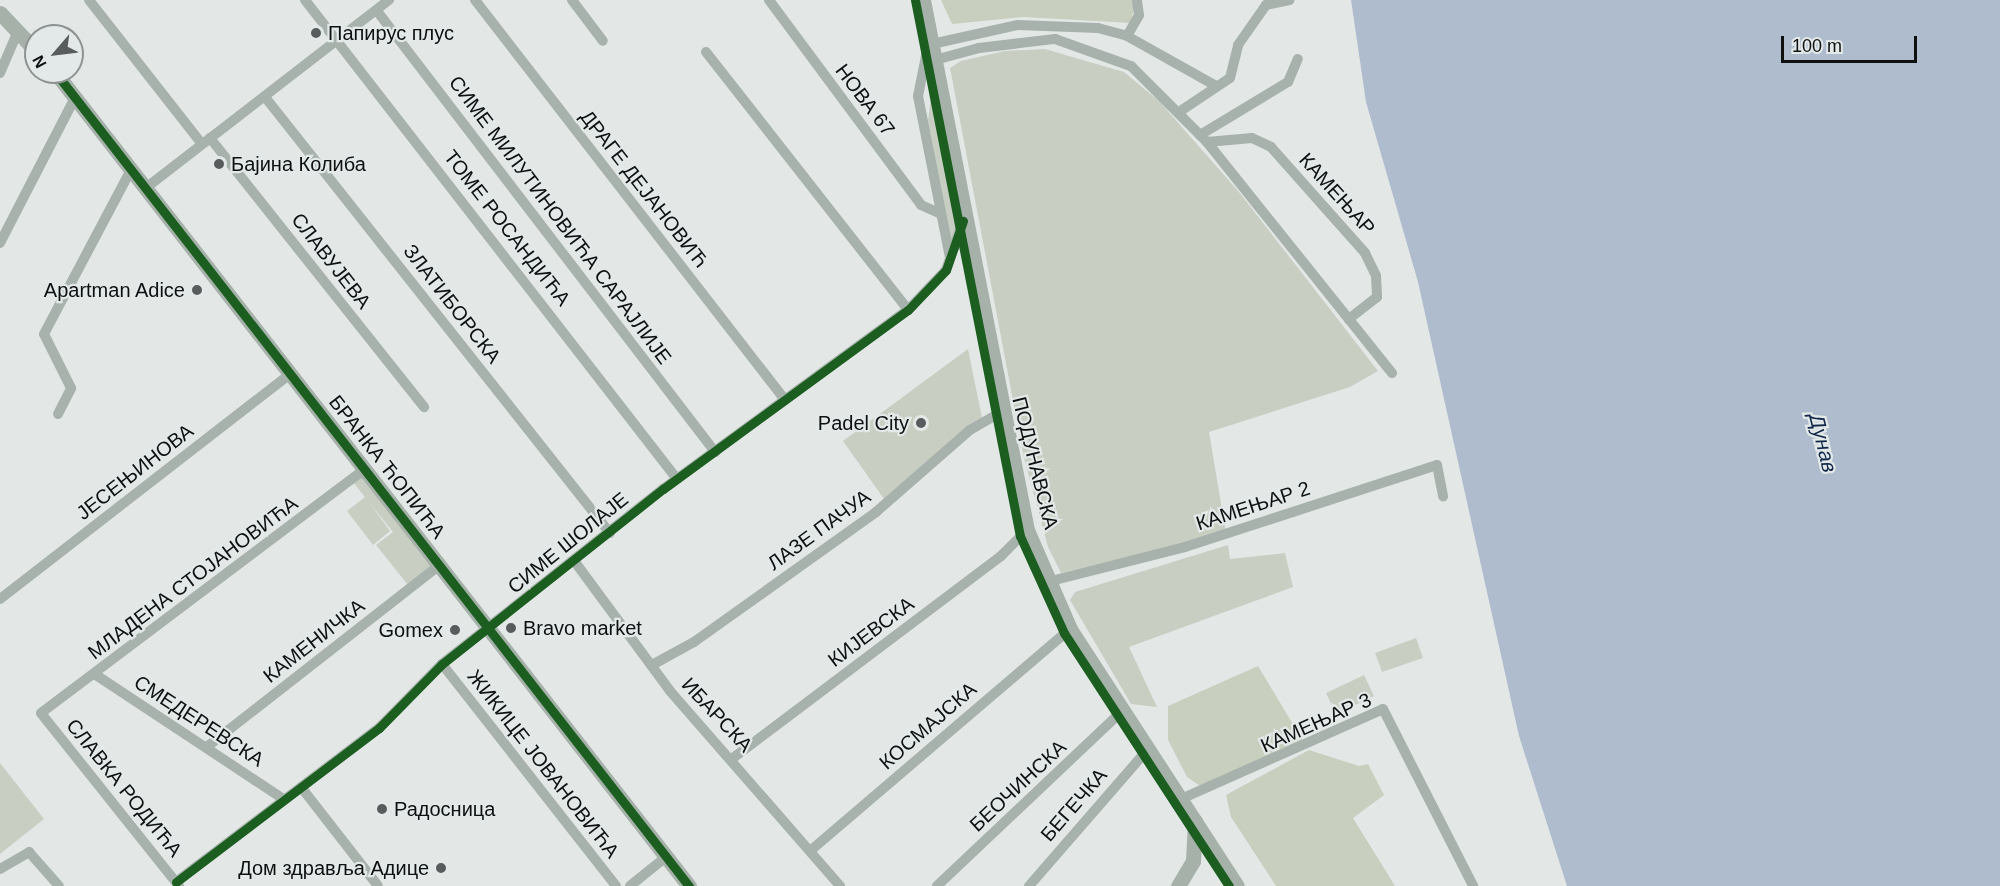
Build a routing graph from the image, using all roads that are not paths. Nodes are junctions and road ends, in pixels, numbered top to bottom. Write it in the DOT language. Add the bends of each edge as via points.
graph roads {
  1 [pos="89,0"];
  2 [pos="305,0"];
  3 [pos="389,0"];
  4 [pos="475,0"];
  5 [pos="572,0"];
  6 [pos="769,0"];
  7 [pos="923,0"];
  8 [pos="1137,0"];
  9 [pos="1289,0"];
  10 [pos="376,11"];
  11 [pos="0,13"];
  12 [pos="18,31"];
  13 [pos="1127,36"];
  14 [pos="24,38"];
  15 [pos="339,39"];
  16 [pos="603,40"];
  17 [pos="706,52"];
  18 [pos="933,52"];
  19 [pos="1298,59"];
  20 [pos="0,73"];
  21 [pos="66,84"];
  22 [pos="1216,86"];
  23 [pos="76,96"];
  24 [pos="265,97"];
  25 [pos="1179,112"];
  26 [pos="1204,139"];
  27 [pos="206,141"];
  28 [pos="132,168"];
  29 [pos="147,187"];
  30 [pos="939,213"];
  31 [pos="963,220"];
  32 [pos="0,243"];
  33 [pos="950,257"];
  34 [pos="909,310"];
  35 [pos="1349,319"];
  36 [pos="291,373"];
  37 [pos="1392,373"];
  38 [pos="784,400"];
  39 [pos="424,407"];
  40 [pos="1000,413"];
  41 [pos="58,414"];
  42 [pos="715,452"];
  43 [pos="365,469"];
  44 [pos="677,479"];
  45 [pos="1443,496"];
  46 [pos="1027,530"];
  47 [pos="610,533"];
  48 [pos="575,562"];
  49 [pos="441,564"];
  50 [pos="1047,582"];
  51 [pos="0,599"];
  52 [pos="490,628"];
  53 [pos="1070,628"];
  54 [pos="442,664"];
  55 [pos="652,665"];
  56 [pos="96,675"];
  57 [pos="1123,710"];
  58 [pos="41,713"];
  59 [pos="208,746"];
  60 [pos="1148,749"];
  61 [pos="733,758"];
  62 [pos="301,787"];
  63 [pos="282,798"];
  64 [pos="1181,799"];
  65 [pos="1195,821"];
  66 [pos="810,851"];
  67 [pos="667,856"];
  68 [pos="0,869"];
  69 [pos="178,884"];
  70 [pos="59,886"];
  71 [pos="378,886"];
  72 [pos="616,886"];
  73 [pos="630,886"];
  74 [pos="689,886"];
  75 [pos="840,886"];
  76 [pos="937,886"];
  77 [pos="1029,886"];
  78 [pos="1178,886"];
  79 [pos="1237,886"];
  80 [pos="1473,886"];
  1 -- 27 [label="street, СЛАВУЈЕВА"];
  2 -- 15 [label="street, ТОМЕ РОСАНДИЋА"];
  3 -- 10 [label="street"];
  4 -- 38 [label="street, ДРАГЕ ДЕЈАНОВИЋ"];
  5 -- 16 [label="street"];
  6 -- 30 [label="street, НОВА 67" via="921,205"];
  7 -- 18 [label="street, ПОДУНАВСКА"];
  8 -- 13 [label="street" via="1139,15"];
  9 -- 22 [label="street" via="1262,10 1238,45 1230,78"];
  10 -- 15 [label="street"];
  10 -- 42 [label="street, СИМЕ МИЛУТИНОВИЋА САРАЈЛИЈЕ"];
  11 -- 12 [label="street"];
  12 -- 14 [label="street"];
  12 -- 20 [label="street"];
  13 -- 18 [label="street" via="1098,28 1018,25"];
  13 -- 22 [label="street"];
  15 -- 24 [label="street"];
  15 -- 44 [label="street, ТОМЕ РОСАНДИЋА"];
  17 -- 34 [label="street"];
  18 -- 25 [label="street" via="1055,39 1131,66"];
  18 -- 30 [label="street, НОВА 67" via="926,56 918,96"];
  18 -- 31 [label="street, ПОДУНАВСКА"];
  19 -- 26 [label="street" via="1288,82"];
  21 -- 23 [label="street, БРАНКА ЋОПИЋА"];
  22 -- 25 [label="street"];
  23 -- 28 [label="street, БРАНКА ЋОПИЋА"];
  23 -- 32 [label="street"];
  24 -- 27 [label="street"];
  24 -- 47 [label="street, ЗЛАТИБОРСКА"];
  25 -- 26 [label="street"];
  26 -- 35 [label="street"];
  26 -- 35 [label="street, КАМЕЊАР" via="1252,138 1271,147 1365,253 1376,276 1377,297"];
  27 -- 29 [label="street"];
  27 -- 39 [label="street, СЛАВУЈЕВА"];
  28 -- 29 [label="street, БРАНКА ЋОПИЋА"];
  28 -- 41 [label="street" via="44,334 71,388"];
  29 -- 36 [label="street, БРАНКА ЋОПИЋА"];
  30 -- 33 [label="street, НОВА 67"];
  31 -- 33 [label="street, СИМЕ ШОЛАЈЕ"];
  31 -- 40 [label="street, ПОДУНАВСКА"];
  33 -- 34 [label="street, СИМЕ ШОЛАЈЕ" via="946,270"];
  34 -- 38 [label="street, СИМЕ ШОЛАЈЕ"];
  35 -- 37 [label="street"];
  36 -- 43 [label="street, БРАНКА ЋОПИЋА"];
  36 -- 51 [label="street, ЈЕСЕЊИНОВА"];
  38 -- 42 [label="street, СИМЕ ШОЛАЈЕ"];
  40 -- 46 [label="street, ПОДУНАВСКА"];
  40 -- 55 [label="street, ЛАЗЕ ПАЧУА" via="970,430 876,512 694,642"];
  42 -- 44 [label="street, СИМЕ ШОЛАЈЕ"];
  43 -- 49 [label="street, БРАНКА ЋОПИЋА"];
  43 -- 56 [label="street, МЛАДЕНА СТОЈАНОВИЋА"];
  44 -- 47 [label="street, СИМЕ ШОЛАЈЕ"];
  45 -- 50 [label="street, КАМЕЊАР 2" via="1437,465 1185,547"];
  46 -- 50 [label="street, ПОДУНАВСКА"];
  46 -- 61 [label="street, КИЈЕВСКА" via="1001,556"];
  47 -- 48 [label="street, СИМЕ ШОЛАЈЕ"];
  48 -- 52 [label="street, СИМЕ ШОЛАЈЕ"];
  48 -- 55 [label="street, ИБАРСКА"];
  49 -- 52 [label="street, БРАНКА ЋОПИЋА"];
  49 -- 59 [label="street, КАМЕНИЧКА"];
  50 -- 53 [label="street, ПОДУНАВСКА"];
  52 -- 54 [label="street, СИМЕ ШОЛАЈЕ"];
  52 -- 67 [label="street, БРАНКА ЋОПИЋА"];
  53 -- 57 [label="street, ПОДУНАВСКА"];
  53 -- 66 [label="street, КОСМАЈСКА"];
  54 -- 62 [label="street, СИМЕ ШОЛАЈЕ" via="394,716"];
  54 -- 72 [label="street, ЖИКИЦЕ ЈОВАНОВИЋА"];
  55 -- 61 [label="street, ИБАРСКА"];
  56 -- 58 [label="street, МЛАДЕНА СТОЈАНОВИЋА"];
  56 -- 59 [label="street, СМЕДЕРЕВСКА"];
  57 -- 60 [label="street, ПОДУНАВСКА"];
  57 -- 76 [label="street, БЕОЧИНСКА"];
  58 -- 69 [label="street, СЛАВКА РОДИЋА"];
  59 -- 63 [label="street, СМЕДЕРЕВСКА"];
  60 -- 64 [label="street, ПОДУНАВСКА"];
  60 -- 77 [label="street, БЕГЕЧКА"];
  61 -- 66 [label="street, ИБАРСКА"];
  62 -- 63 [label="street, СИМЕ ШОЛАЈЕ"];
  62 -- 71 [label="street"];
  63 -- 69 [label="street, СИМЕ ШОЛАЈЕ"];
  64 -- 65 [label="street, ПОДУНАВСКА"];
  64 -- 80 [label="street, КАМЕЊАР 3" via="1383,709"];
  65 -- 78 [label="street" via="1193,861"];
  65 -- 79 [label="street, ПОДУНАВСКА"];
  66 -- 75 [label="street, ИБАРСКА"];
  67 -- 73 [label="street"];
  67 -- 74 [label="street, БРАНКА ЋОПИЋА"];
  68 -- 70 [label="street" via="24,851 34,854"];
}
